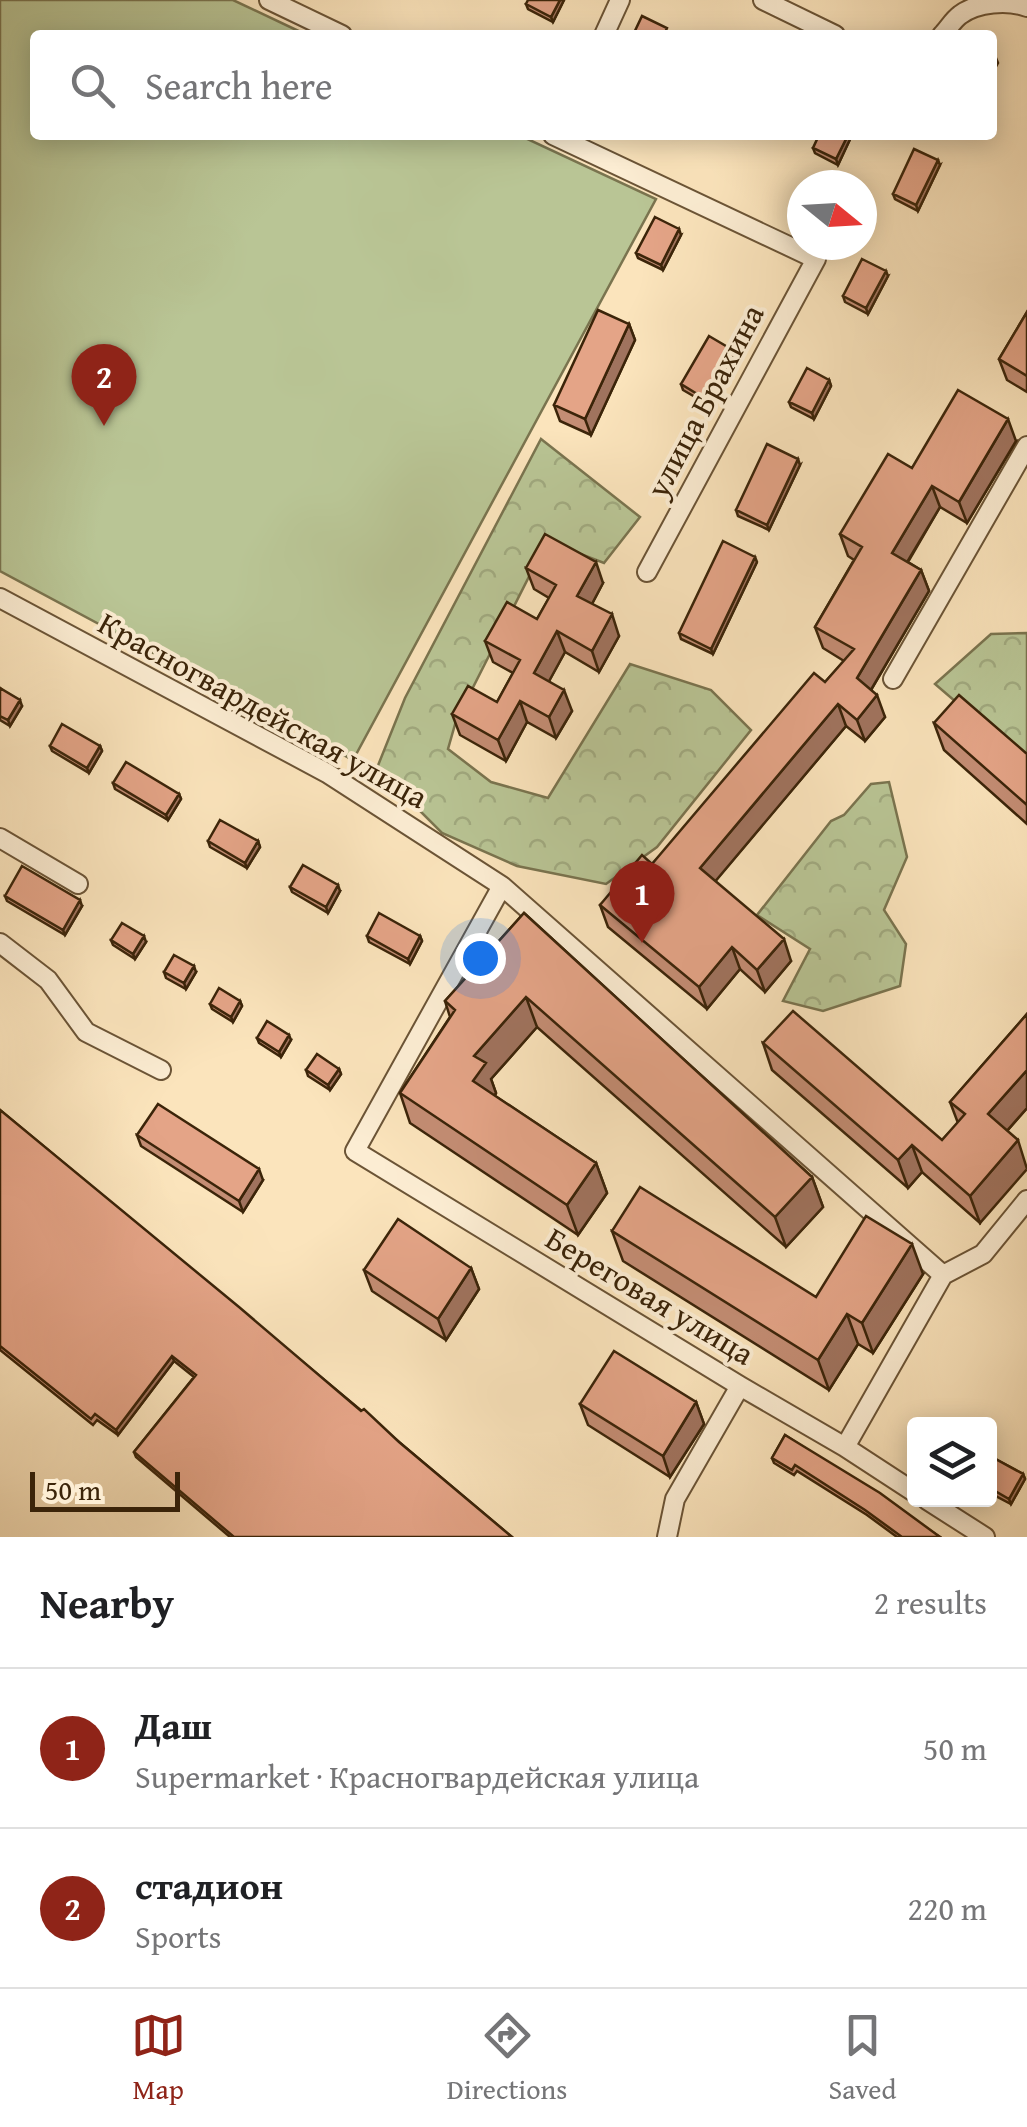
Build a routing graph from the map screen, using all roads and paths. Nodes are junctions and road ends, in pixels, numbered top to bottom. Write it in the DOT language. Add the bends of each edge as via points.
graph roads {
  1 [pos="268,0"];
  2 [pos="620,0"];
  3 [pos="763,0"];
  4 [pos="1027,7"];
  5 [pos="331,30"];
  6 [pos="606,30"];
  7 [pos="825,30"];
  8 [pos="946,30"];
  9 [pos="564,140"];
  10 [pos="1027,446"];
  11 [pos="647,572"];
  12 [pos="0,598"];
  13 [pos="893,678"];
  14 [pos="1,840"];
  15 [pos="78,884"];
  16 [pos="502,886"];
  17 [pos="0,943"];
  18 [pos="161,1070"];
  19 [pos="1027,1200"];
  20 [pos="943,1276"];
  21 [pos="740,1386"];
  22 [pos="846,1447"];
  23 [pos="907,1487"];
  24 [pos="938,1507"];
  25 [pos="667,1537"];
  26 [pos="985,1537"];
  1 -- 5 [label="street"];
  2 -- 6 [label="street"];
  3 -- 7 [label="street"];
  4 -- 8 [label="street" via="986,4 960,14"];
  9 -- 11 [label="street, улица Брахина" via="816,259"];
  10 -- 13 [label="street"];
  12 -- 16 [label="street, Красногвардейская улица" via="327,772"];
  14 -- 15 [label="street"];
  16 -- 20 [label="street, Красногвардейская улица"];
  16 -- 21 [label="street, Береговая улица" via="355,1152"];
  17 -- 18 [label="street" via="48,980 86,1032"];
  19 -- 20 [label="street" via="983,1254"];
  20 -- 22 [label="street"];
  21 -- 22 [label="street, Береговая улица"];
  21 -- 25 [label="street" via="676,1499"];
  22 -- 23 [label="street, Береговая улица"];
  24 -- 26 [label="street"];
}
